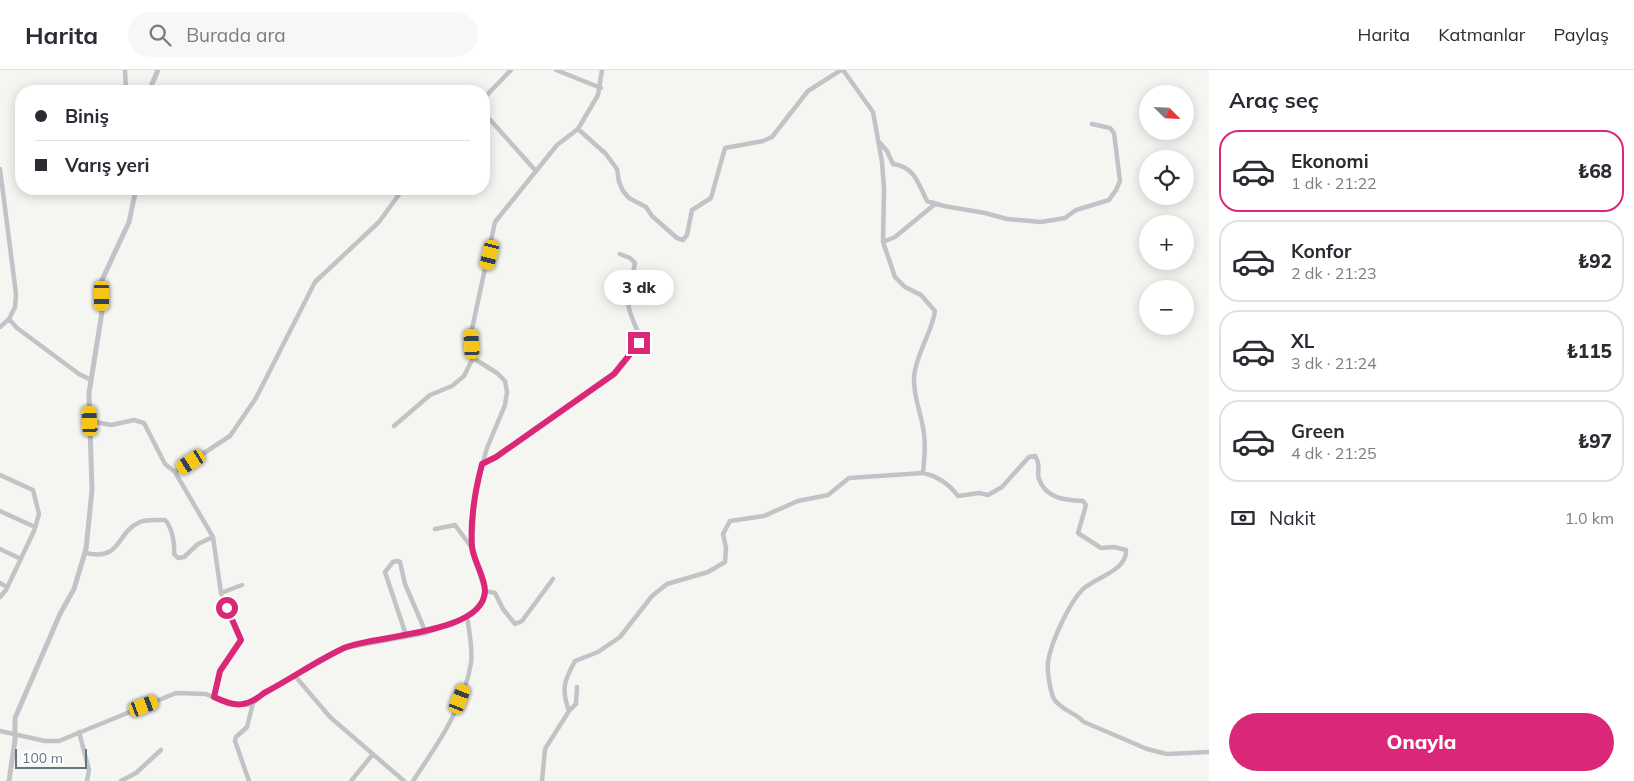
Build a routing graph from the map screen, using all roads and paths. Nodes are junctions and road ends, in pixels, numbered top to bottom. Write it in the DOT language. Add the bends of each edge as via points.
graph roads {
  1 [pos="125,70"];
  2 [pos="158,70"];
  3 [pos="511,70"];
  4 [pos="556,70"];
  5 [pos="602,70"];
  6 [pos="842,70"];
  7 [pos="126,85"];
  8 [pos="152,85"];
  9 [pos="601,88"];
  10 [pos="490,92"];
  11 [pos="490,120"];
  12 [pos="1092,124"];
  13 [pos="578,129"];
  14 [pos="879,142"];
  15 [pos="0,169"];
  16 [pos="536,171"];
  17 [pos="135,195"];
  18 [pos="399,195"];
  19 [pos="935,204"];
  20 [pos="883,242"];
  21 [pos="620,254"];
  22 [pos="9,319"];
  23 [pos="0,326"];
  24 [pos="473,358"];
  25 [pos="90,380"];
  26 [pos="90,421"];
  27 [pos="394,426"];
  28 [pos="482,464"];
  29 [pos="175,472"];
  30 [pos="923,473"];
  31 [pos="0,474"];
  32 [pos="0,511"];
  33 [pos="35,527"];
  34 [pos="435,529"];
  35 [pos="213,538"];
  36 [pos="472,548"];
  37 [pos="0,549"];
  38 [pos="85,553"];
  39 [pos="20,559"];
  40 [pos="553,579"];
  41 [pos="0,583"];
  42 [pos="242,586"];
  43 [pos="7,587"];
  44 [pos="485,591"];
  45 [pos="221,593"];
  46 [pos="0,597"];
  47 [pos="467,616"];
  48 [pos="426,632"];
  49 [pos="406,635"];
  50 [pos="295,676"];
  51 [pos="577,687"];
  52 [pos="214,697"];
  53 [pos="253,703"];
  54 [pos="569,711"];
  55 [pos="0,731"];
  56 [pos="79,732"];
  57 [pos="15,734"];
  58 [pos="161,750"];
  59 [pos="1209,752"];
  60 [pos="373,754"];
  61 [pos="9,781"];
  62 [pos="87,781"];
  63 [pos="121,781"];
  64 [pos="249,781"];
  65 [pos="351,781"];
  66 [pos="404,781"];
  67 [pos="413,781"];
  68 [pos="542,781"];
  1 -- 7 [label="street"];
  2 -- 8 [label="street"];
  3 -- 10 [label="street"];
  4 -- 9 [label="street"];
  5 -- 9 [label="street"];
  6 -- 13 [label="street" via="808,91 772,136 764,141 726,148 711,198 692,210 683,240 664,227 646,207 629,198 606,154"];
  6 -- 14 [label="street" via="873,112"];
  9 -- 13 [label="street"];
  11 -- 16 [label="street"];
  12 -- 19 [label="street" via="1110,128 1114,133 1120,181 1109,200 1076,210 1065,218 1041,222 1007,219"];
  13 -- 16 [label="street" via="557,145"];
  14 -- 19 [label="street" via="893,164 908,168 927,201"];
  14 -- 20 [label="street" via="884,189"];
  15 -- 22 [label="street" via="16,290 16,303"];
  16 -- 24 [label="street" via="495,222 472,329"];
  17 -- 25 [label="street" via="129,222 102,280 102,312"];
  18 -- 29 [label="street" via="379,222 314,282 256,398 230,436"];
  19 -- 20 [label="street" via="895,237"];
  20 -- 30 [label="street" via="895,277 905,287 921,295 935,310 914,377 925,436"];
  21 -- 28 [label="street" via="635,263 627,301 628,312 641,338 639,343 614,374"];
  22 -- 23 [label="street"];
  22 -- 25 [label="street"];
  24 -- 27 [label="street" via="459,383 430,395"];
  24 -- 28 [label="street" via="497,373 505,381 507,392"];
  25 -- 26 [label="street"];
  26 -- 29 [label="street" via="111,425 134,420 144,423 166,464"];
  26 -- 38 [label="street" via="92,490"];
  28 -- 36 [label="street" via="475,492"];
  29 -- 35 [label="street"];
  30 -- 54 [label="street" via="848,478 828,495 798,502 764,516 730,521 723,534 725,562 708,572 667,584 652,596 620,637 598,652 575,661 564,682"];
  30 -- 59 [label="street" via="951,487 958,496 988,495 1002,487 1028,457 1035,456 1040,464 1039,479 1050,494 1061,500 1083,501 1086,505 1078,533 1101,548 1126,550 1126,557 1121,565 1083,590 1069,611 1048,663 1054,698 1084,722 1147,749 1167,754"];
  31 -- 33 [label="street" via="33,490 39,514"];
  32 -- 33 [label="street"];
  33 -- 39 [label="street"];
  34 -- 36 [label="street" via="455,525"];
  35 -- 38 [label="street" via="178,558 174,554 168,523 165,520 148,521 140,522 108,553 97,556"];
  35 -- 45 [label="street"];
  36 -- 44 [label="street"];
  37 -- 39 [label="street"];
  38 -- 57 [label="street" via="74,589 15,718"];
  39 -- 43 [label="street"];
  40 -- 44 [label="street" via="522,621 515,624 495,593"];
  41 -- 43 [label="street"];
  42 -- 45 [label="street"];
  43 -- 46 [label="street"];
  44 -- 47 [label="street" via="482,601"];
  45 -- 52 [label="street" via="241,640 220,671"];
  47 -- 48 [label="street"];
  47 -- 67 [label="street" via="472,650 465,688 448,726"];
  48 -- 49 [label="street"];
  48 -- 49 [label="street" via="397,561 392,562 385,572"];
  49 -- 50 [label="street" via="344,648"];
  50 -- 53 [label="street"];
  50 -- 60 [label="street" via="330,717"];
  51 -- 54 [label="street" via="576,704"];
  52 -- 53 [label="street" via="228,704"];
  52 -- 56 [label="street" via="176,694"];
  53 -- 64 [label="street" via="247,727 235,741"];
  54 -- 68 [label="street" via="545,749"];
  55 -- 57 [label="street"];
  56 -- 57 [label="street" via="59,741"];
  56 -- 62 [label="street" via="89,770"];
  57 -- 61 [label="street"];
  58 -- 63 [label="street" via="136,773"];
  60 -- 65 [label="street"];
  60 -- 66 [label="street"];
}
